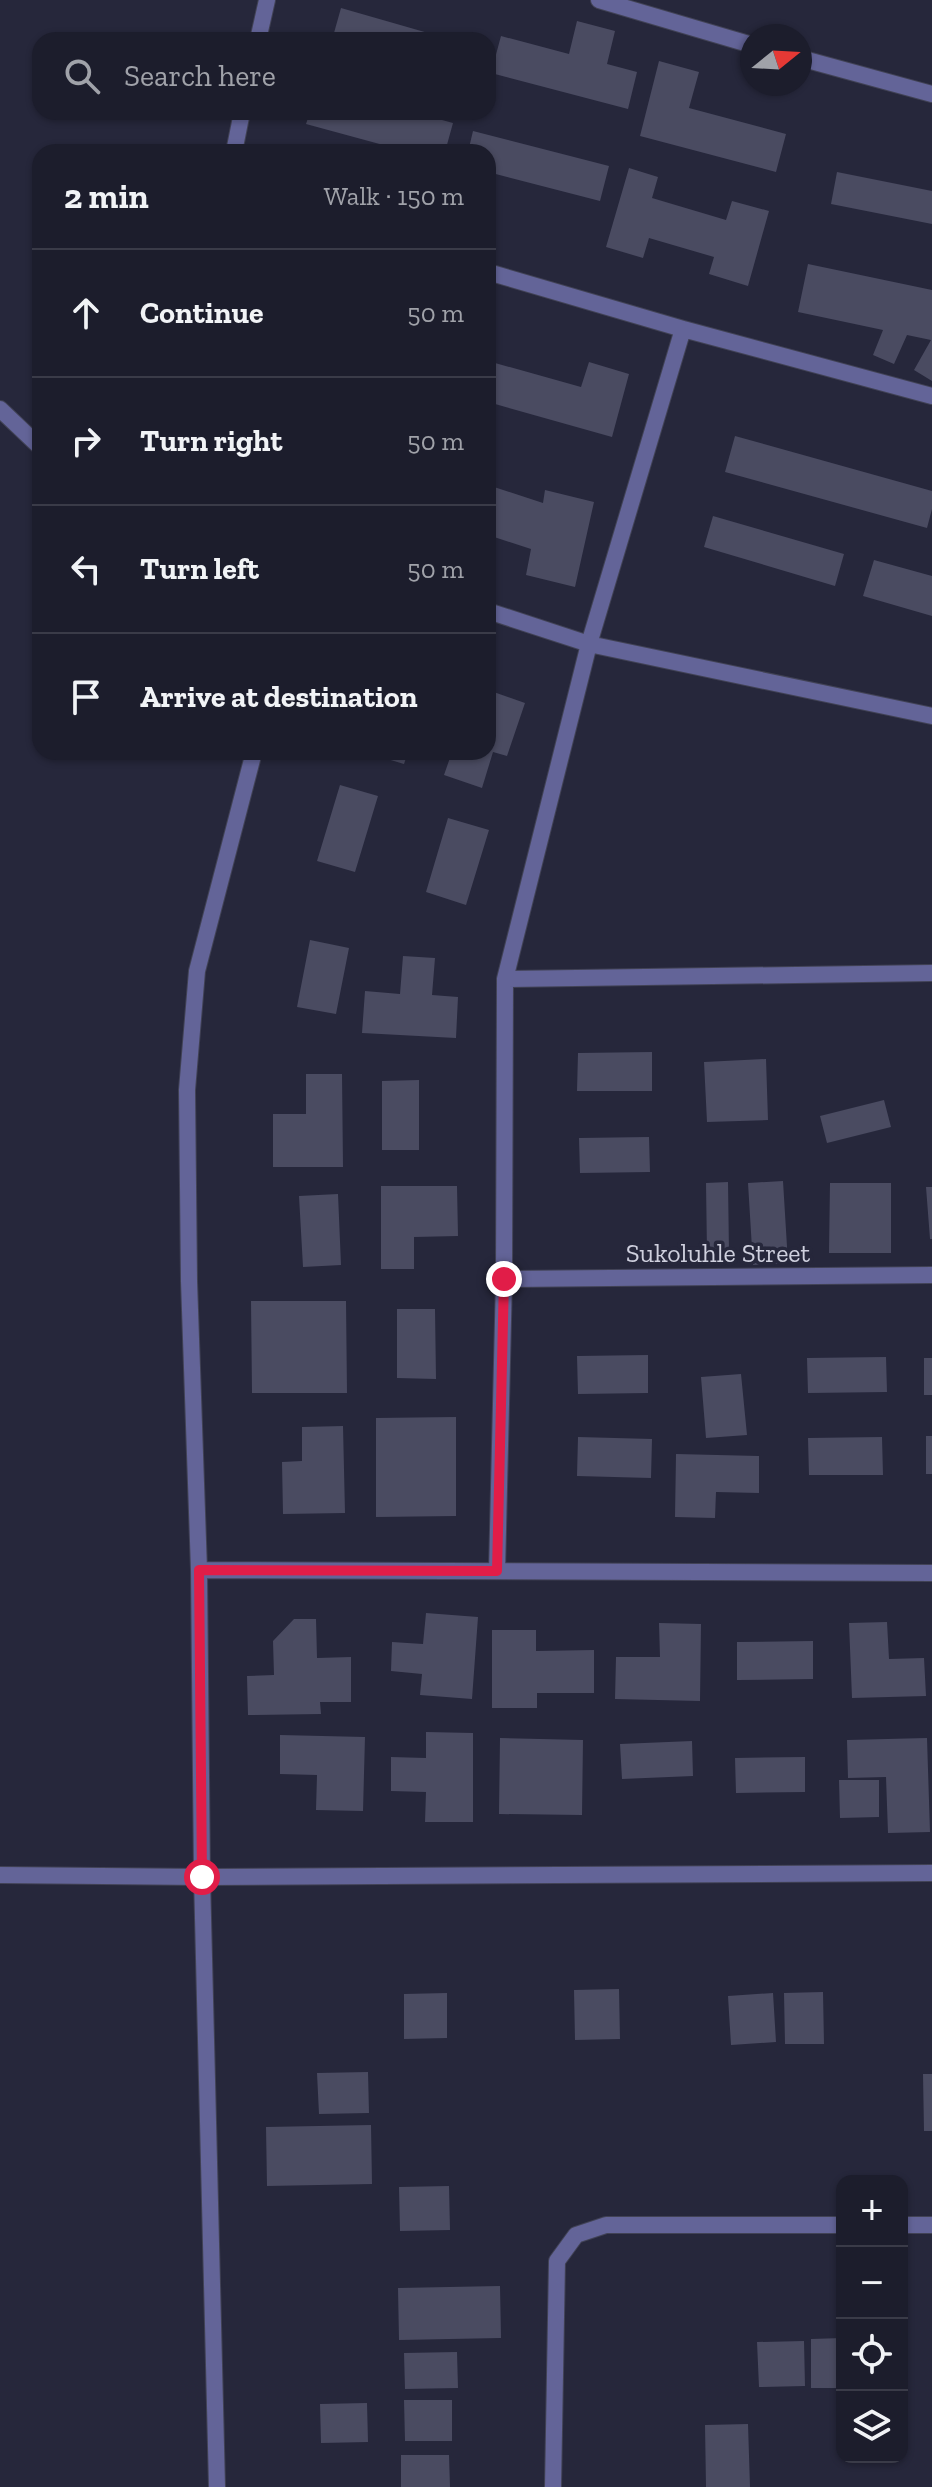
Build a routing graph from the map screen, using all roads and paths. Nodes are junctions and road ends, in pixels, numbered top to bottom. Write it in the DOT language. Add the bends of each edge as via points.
graph roads {
  1 [pos="267,0"];
  2 [pos="599,0"];
  3 [pos="260,32"];
  4 [pos="740,41"];
  5 [pos="812,61"];
  6 [pos="932,94"];
  7 [pos="240,120"];
  8 [pos="236,144"];
  9 [pos="496,274"];
  10 [pos="683,329"];
  11 [pos="932,396"];
  12 [pos="0,409"];
  13 [pos="32,439"];
  14 [pos="496,614"];
  15 [pos="589,644"];
  16 [pos="932,716"];
  17 [pos="252,760"];
  18 [pos="932,973"];
  19 [pos="505,979"];
  20 [pos="932,1275"];
  21 [pos="504,1279"];
  22 [pos="199,1570"];
  23 [pos="497,1571"];
  24 [pos="932,1573"];
  25 [pos="932,1873"];
  26 [pos="0,1875"];
  27 [pos="202,1877"];
  28 [pos="836,2225"];
  29 [pos="908,2225"];
  30 [pos="932,2225"];
  31 [pos="217,2487"];
  32 [pos="553,2487"];
  1 -- 3 [label="street"];
  2 -- 4 [label="street"];
  5 -- 6 [label="street"];
  7 -- 8 [label="street"];
  9 -- 10 [label="street"];
  10 -- 11 [label="street"];
  10 -- 15 [label="street"];
  12 -- 13 [label="street"];
  14 -- 15 [label="street"];
  15 -- 16 [label="street"];
  15 -- 19 [label="street"];
  17 -- 22 [label="street" via="197,971 187,1090"];
  18 -- 19 [label="street"];
  19 -- 21 [label="street"];
  20 -- 21 [label="street, Sukoluhle Street"];
  21 -- 23 [label="street"];
  22 -- 23 [label="street"];
  22 -- 27 [label="street"];
  23 -- 24 [label="street"];
  25 -- 27 [label="street"];
  26 -- 27 [label="street"];
  27 -- 31 [label="street"];
  28 -- 32 [label="street" via="606,2225 576,2235 557,2261"];
  29 -- 30 [label="street"];
}
